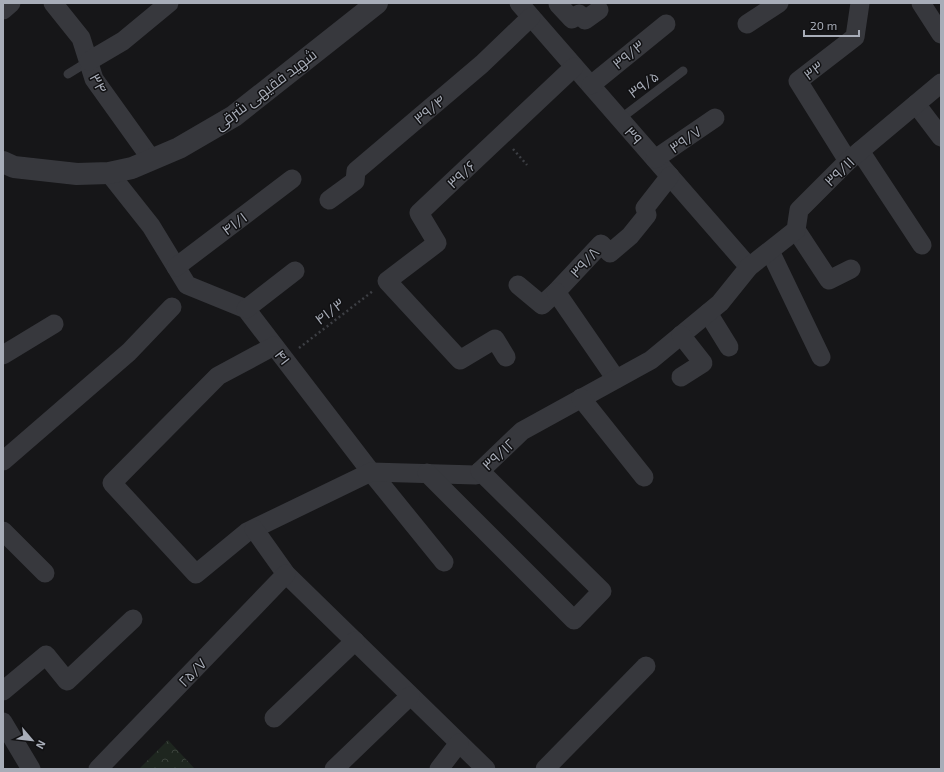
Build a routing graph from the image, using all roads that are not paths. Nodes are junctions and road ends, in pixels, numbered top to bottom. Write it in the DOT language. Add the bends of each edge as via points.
graph roads {
  1 [pos="11,3"];
  2 [pos="53,3"];
  3 [pos="169,3"];
  4 [pos="377,3"];
  5 [pos="519,3"];
  6 [pos="860,3"];
  7 [pos="559,4"];
  8 [pos="774,4"];
  9 [pos="931,9"];
  10 [pos="3,10"];
  11 [pos="599,10"];
  12 [pos="533,20"];
  13 [pos="666,24"];
  14 [pos="747,24"];
  15 [pos="941,34"];
  16 [pos="89,61"];
  17 [pos="574,67"];
  18 [pos="683,71"];
  19 [pos="68,74"];
  20 [pos="941,83"];
  21 [pos="591,85"];
  22 [pos="916,104"];
  23 [pos="715,118"];
  24 [pos="620,119"];
  25 [pos="941,137"];
  26 [pos="854,156"];
  27 [pos="655,159"];
  28 [pos="152,160"];
  29 [pos="7,168"];
  30 [pos="109,172"];
  31 [pos="670,176"];
  32 [pos="292,179"];
  33 [pos="329,200"];
  34 [pos="796,230"];
  35 [pos="922,245"];
  36 [pos="770,251"];
  37 [pos="176,267"];
  38 [pos="749,267"];
  39 [pos="850,269"];
  40 [pos="295,270"];
  41 [pos="518,285"];
  42 [pos="556,292"];
  43 [pos="172,307"];
  44 [pos="246,309"];
  45 [pos="708,312"];
  46 [pos="54,324"];
  47 [pos="681,335"];
  48 [pos="729,347"];
  49 [pos="279,352"];
  50 [pos="3,355"];
  51 [pos="506,357"];
  52 [pos="821,357"];
  53 [pos="681,377"];
  54 [pos="616,379"];
  55 [pos="581,398"];
  56 [pos="3,461"];
  57 [pos="480,471"];
  58 [pos="372,472"];
  59 [pos="427,473"];
  60 [pos="644,478"];
  61 [pos="254,529"];
  62 [pos="3,531"];
  63 [pos="444,562"];
  64 [pos="45,573"];
  65 [pos="286,574"];
  66 [pos="133,619"];
  67 [pos="355,641"];
  68 [pos="646,666"];
  69 [pos="3,691"];
  70 [pos="410,696"];
  71 [pos="274,718"];
  72 [pos="3,722"];
  73 [pos="459,743"];
  74 [pos="32,769"];
  75 [pos="98,769"];
  76 [pos="334,769"];
  77 [pos="439,769"];
  78 [pos="486,769"];
  79 [pos="545,769"];
  1 -- 10 [label="street"];
  2 -- 16 [label="street, ۳۴" via="81,38"];
  3 -- 16 [label="street" via="123,41"];
  4 -- 28 [label="street, شهید فقیهی شرقی" via="234,116 179,148"];
  5 -- 12 [label="street, ۳۹"];
  6 -- 26 [label="street, ۳۳" via="855,37 798,81"];
  7 -- 11 [label="street" via="572,19 579,14 585,20"];
  7 -- 12 [label="street, ۳۹/۴"];
  8 -- 14 [label="street"];
  9 -- 15 [label="street"];
  12 -- 17 [label="street, ۳۹"];
  12 -- 33 [label="street, ۳۹/۴" via="356,171 354,181"];
  13 -- 21 [label="street, ۳۹/۳"];
  16 -- 19 [label="lane"];
  16 -- 28 [label="street, ۳۴" via="94,79"];
  17 -- 21 [label="street, ۳۹"];
  17 -- 51 [label="street, ۳۹/۶" via="420,213 437,243 387,281 460,360 495,339"];
  18 -- 24 [label="lane, ۳۹/۵"];
  20 -- 22 [label="street, ۳۹/۱۱"];
  21 -- 24 [label="street, ۳۹"];
  22 -- 25 [label="street"];
  22 -- 26 [label="street, ۳۹/۱۱"];
  23 -- 27 [label="street, ۳۹/۷"];
  24 -- 27 [label="street, ۳۹"];
  26 -- 34 [label="street, ۳۹/۱۱" via="799,210"];
  26 -- 35 [label="street"];
  27 -- 31 [label="street, ۳۹"];
  28 -- 30 [label="street, شهید فقیهی شرقی" via="132,168"];
  29 -- 30 [label="street, شهید فقیهی شرقی" via="77,174"];
  30 -- 37 [label="street" via="151,226"];
  31 -- 38 [label="street, ۳۹"];
  31 -- 42 [label="street, ۳۹/۸" via="645,208 647,215 630,236 610,253 601,244"];
  32 -- 37 [label="street, ۴۱/۱"];
  34 -- 36 [label="street"];
  34 -- 39 [label="street" via="829,280"];
  36 -- 38 [label="street"];
  36 -- 52 [label="street"];
  37 -- 44 [label="street" via="187,285"];
  38 -- 45 [label="street, ۳۹/۱۲" via="720,303"];
  40 -- 44 [label="street"];
  41 -- 42 [label="street, ۳۹/۸" via="542,305"];
  42 -- 54 [label="street"];
  43 -- 56 [label="street" via="128,352"];
  44 -- 49 [label="street, ۴۱"];
  45 -- 47 [label="street, ۳۹/۱۲"];
  45 -- 48 [label="street"];
  46 -- 50 [label="street"];
  47 -- 53 [label="street" via="703,363"];
  47 -- 54 [label="street, ۳۹/۱۲" via="651,360"];
  49 -- 58 [label="street, ۴۱"];
  49 -- 61 [label="street, ۳۹/۱۲" via="218,376 112,483 196,574"];
  54 -- 55 [label="street, ۳۹/۱۲"];
  55 -- 57 [label="street, ۳۹/۱۲" via="522,431"];
  55 -- 60 [label="street"];
  57 -- 59 [label="street, ۳۹/۱۲" via="476,475"];
  57 -- 59 [label="street" via="602,591 574,620"];
  58 -- 59 [label="street, ۳۹/۱۲"];
  58 -- 61 [label="street, ۳۹/۱۲"];
  58 -- 63 [label="street, ۴۱"];
  61 -- 65 [label="street"];
  62 -- 64 [label="street"];
  65 -- 67 [label="street"];
  65 -- 75 [label="street, ۲۵/۷"];
  66 -- 69 [label="street" via="67,680 46,655"];
  67 -- 70 [label="street"];
  67 -- 71 [label="street"];
  68 -- 79 [label="street"];
  70 -- 73 [label="street"];
  70 -- 76 [label="street"];
  72 -- 74 [label="street"];
  73 -- 77 [label="street"];
  73 -- 78 [label="street"];
}
